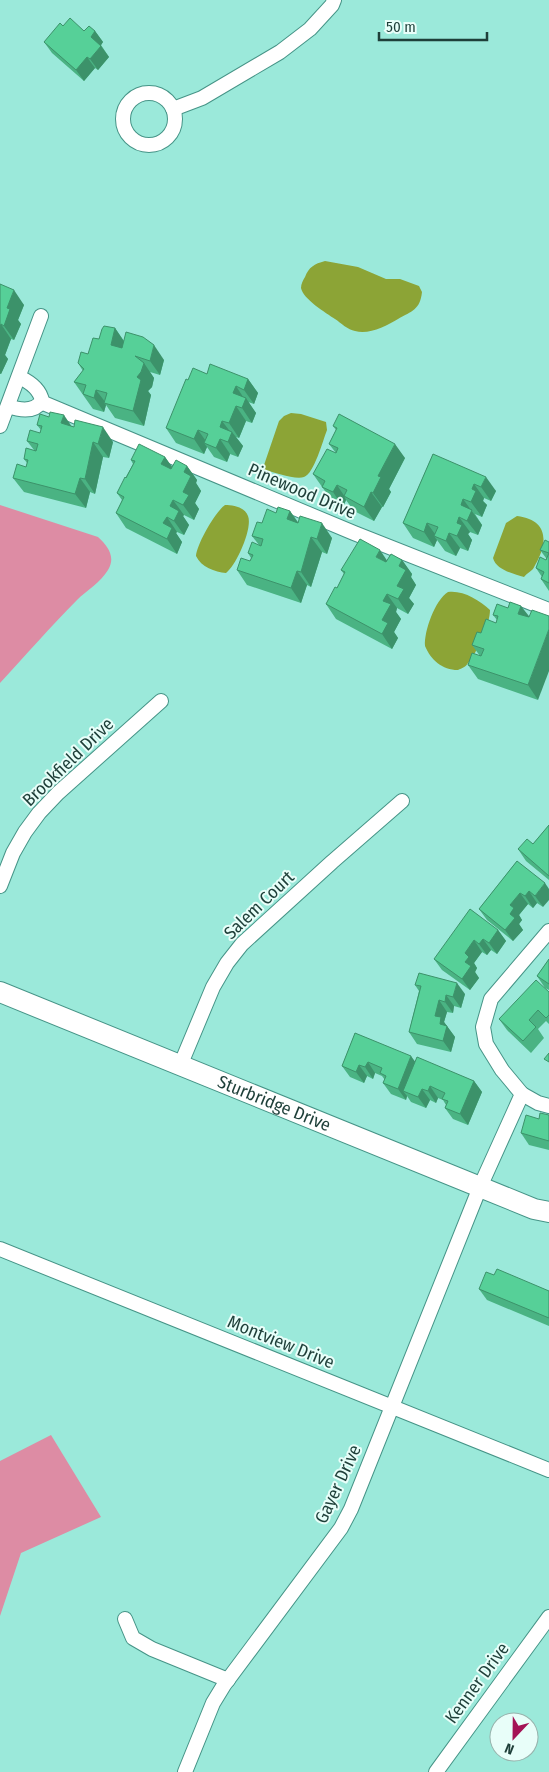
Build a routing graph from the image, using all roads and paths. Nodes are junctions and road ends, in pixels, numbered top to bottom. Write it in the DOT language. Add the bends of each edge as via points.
graph roads {
  1 [pos="334,0"];
  2 [pos="173,109"];
  3 [pos="41,316"];
  4 [pos="19,377"];
  5 [pos="41,402"];
  6 [pos="8,406"];
  7 [pos="0,426"];
  8 [pos="549,610"];
  9 [pos="161,701"];
  10 [pos="402,801"];
  11 [pos="0,886"];
  12 [pos="549,930"];
  13 [pos="0,992"];
  14 [pos="180,1066"];
  15 [pos="522,1094"];
  16 [pos="549,1106"];
  17 [pos="480,1187"];
  18 [pos="549,1212"];
  19 [pos="0,1249"];
  20 [pos="392,1406"];
  21 [pos="549,1470"];
  22 [pos="549,1617"];
  23 [pos="124,1618"];
  24 [pos="228,1680"];
  25 [pos="185,1772"];
  26 [pos="436,1772"];
  1 -- 2 [label="street" via="310,29 280,52 202,98"];
  3 -- 4 [label="street"];
  4 -- 5 [label="street" via="39,391"];
  4 -- 6 [label="street"];
  5 -- 6 [label="street" via="28,410"];
  5 -- 8 [label="street, Pinewood Drive" via="354,533"];
  6 -- 7 [label="street"];
  9 -- 11 [label="street, Brookfield Drive" via="39,813 13,853"];
  10 -- 14 [label="street, Salem Court" via="242,944 213,987"];
  12 -- 15 [label="street" via="491,999 484,1027 486,1044"];
  13 -- 14 [label="street, Sturbridge Drive"];
  14 -- 17 [label="street, Sturbridge Drive"];
  15 -- 16 [label="street"];
  15 -- 17 [label="street, Gayer Drive"];
  17 -- 18 [label="street, Sturbridge Drive"];
  17 -- 20 [label="street, Gayer Drive"];
  19 -- 20 [label="street, Montview Drive"];
  20 -- 21 [label="street, Montview Drive"];
  20 -- 24 [label="street, Gayer Drive" via="342,1528"];
  22 -- 26 [label="street, Kenner Drive"];
  23 -- 24 [label="street" via="133,1638"];
  24 -- 25 [label="street, Gayer Drive" via="213,1703"];
}
